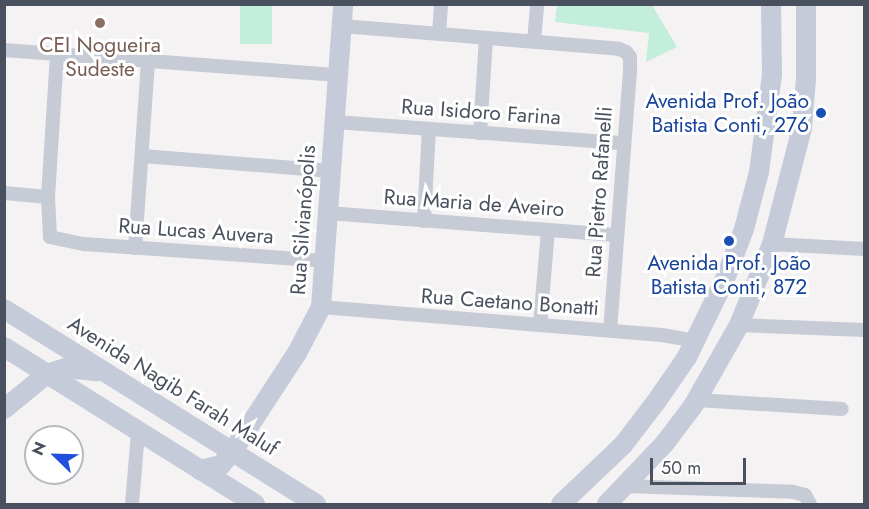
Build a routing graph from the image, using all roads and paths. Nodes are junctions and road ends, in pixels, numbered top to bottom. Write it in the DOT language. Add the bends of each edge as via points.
graph roads {
  1 [pos="343,4"];
  2 [pos="441,4"];
  3 [pos="537,4"];
  4 [pos="771,4"];
  5 [pos="806,4"];
  6 [pos="342,26"];
  7 [pos="439,34"];
  8 [pos="486,38"];
  9 [pos="534,41"];
  10 [pos="4,50"];
  11 [pos="57,54"];
  12 [pos="148,61"];
  13 [pos="338,75"];
  14 [pos="772,75"];
  15 [pos="806,78"];
  16 [pos="335,122"];
  17 [pos="429,129"];
  18 [pos="480,133"];
  19 [pos="624,143"];
  20 [pos="142,156"];
  21 [pos="331,171"];
  22 [pos="4,193"];
  23 [pos="48,197"];
  24 [pos="328,213"];
  25 [pos="424,221"];
  26 [pos="548,230"];
  27 [pos="617,236"];
  28 [pos="772,244"];
  29 [pos="135,248"];
  30 [pos="864,249"];
  31 [pos="325,261"];
  32 [pos="321,307"];
  33 [pos="4,309"];
  34 [pos="540,325"];
  35 [pos="610,330"];
  36 [pos="864,330"];
  37 [pos="736,331"];
  38 [pos="695,341"];
  39 [pos="4,347"];
  40 [pos="105,373"];
  41 [pos="47,374"];
  42 [pos="697,400"];
  43 [pos="4,409"];
  44 [pos="842,409"];
  45 [pos="138,432"];
  46 [pos="233,451"];
  47 [pos="200,470"];
  48 [pos="625,486"];
  49 [pos="132,504"];
  50 [pos="255,504"];
  51 [pos="316,504"];
  52 [pos="561,504"];
  53 [pos="607,504"];
  54 [pos="810,504"];
  1 -- 6 [label="main road, Rua Silvianópolis"];
  2 -- 7 [label="street"];
  3 -- 9 [label="street"];
  4 -- 14 [label="main road"];
  5 -- 15 [label="main road"];
  6 -- 7 [label="street"];
  6 -- 13 [label="main road, Rua Silvianópolis"];
  7 -- 8 [label="street"];
  8 -- 9 [label="street"];
  8 -- 18 [label="street"];
  9 -- 19 [label="street, Rua Pietro Rafanelli" via="619,49 630,57"];
  10 -- 11 [label="street"];
  11 -- 12 [label="street"];
  11 -- 23 [label="street"];
  12 -- 13 [label="street"];
  12 -- 20 [label="street"];
  13 -- 16 [label="main road, Rua Silvianópolis"];
  14 -- 15 [label="main road"];
  14 -- 38 [label="main road" via="759,172 744,229"];
  15 -- 28 [label="main road" via="802,128"];
  16 -- 17 [label="street, Rua Isidoro Farina"];
  16 -- 21 [label="main road, Rua Silvianópolis"];
  17 -- 18 [label="street, Rua Isidoro Farina"];
  17 -- 25 [label="street"];
  18 -- 19 [label="street, Rua Isidoro Farina"];
  19 -- 27 [label="street, Rua Pietro Rafanelli"];
  20 -- 21 [label="street"];
  20 -- 29 [label="street"];
  21 -- 24 [label="main road, Rua Silvianópolis"];
  22 -- 23 [label="street"];
  23 -- 29 [label="street, Rua Lucas Auvera" via="50,237 64,242"];
  24 -- 25 [label="street, Rua Maria de Aveiro"];
  24 -- 31 [label="main road, Rua Silvianópolis"];
  25 -- 26 [label="street, Rua Maria de Aveiro"];
  26 -- 27 [label="street, Rua Maria de Aveiro"];
  26 -- 34 [label="street"];
  27 -- 35 [label="street, Rua Pietro Rafanelli"];
  28 -- 30 [label="street"];
  28 -- 37 [label="main road"];
  29 -- 31 [label="street, Rua Lucas Auvera"];
  31 -- 32 [label="main road, Rua Silvianópolis"];
  32 -- 34 [label="street, Rua Caetano Bonatti"];
  32 -- 46 [label="main road, Rua Silvianópolis" via="297,354"];
  33 -- 40 [label="main road, Avenida Nagib Farah Maluf"];
  34 -- 35 [label="street, Rua Caetano Bonatti"];
  35 -- 38 [label="street, Rua Caetano Bonatti"];
  36 -- 37 [label="street"];
  37 -- 38 [label="main road" via="715,345"];
  37 -- 42 [label="main road"];
  38 -- 52 [label="main road" via="669,384 623,445"];
  39 -- 41 [label="main road"];
  40 -- 41 [label="main road" via="66,368"];
  40 -- 46 [label="main road, Avenida Nagib Farah Maluf"];
  41 -- 43 [label="main road"];
  41 -- 45 [label="main road"];
  42 -- 44 [label="street"];
  42 -- 48 [label="main road" via="665,443"];
  45 -- 47 [label="main road"];
  45 -- 49 [label="street"];
  46 -- 47 [label="main road" via="221,465"];
  46 -- 51 [label="main road, Avenida Nagib Farah Maluf"];
  47 -- 50 [label="main road"];
  48 -- 53 [label="main road"];
  48 -- 54 [label="street" via="793,492 805,495"];
}
